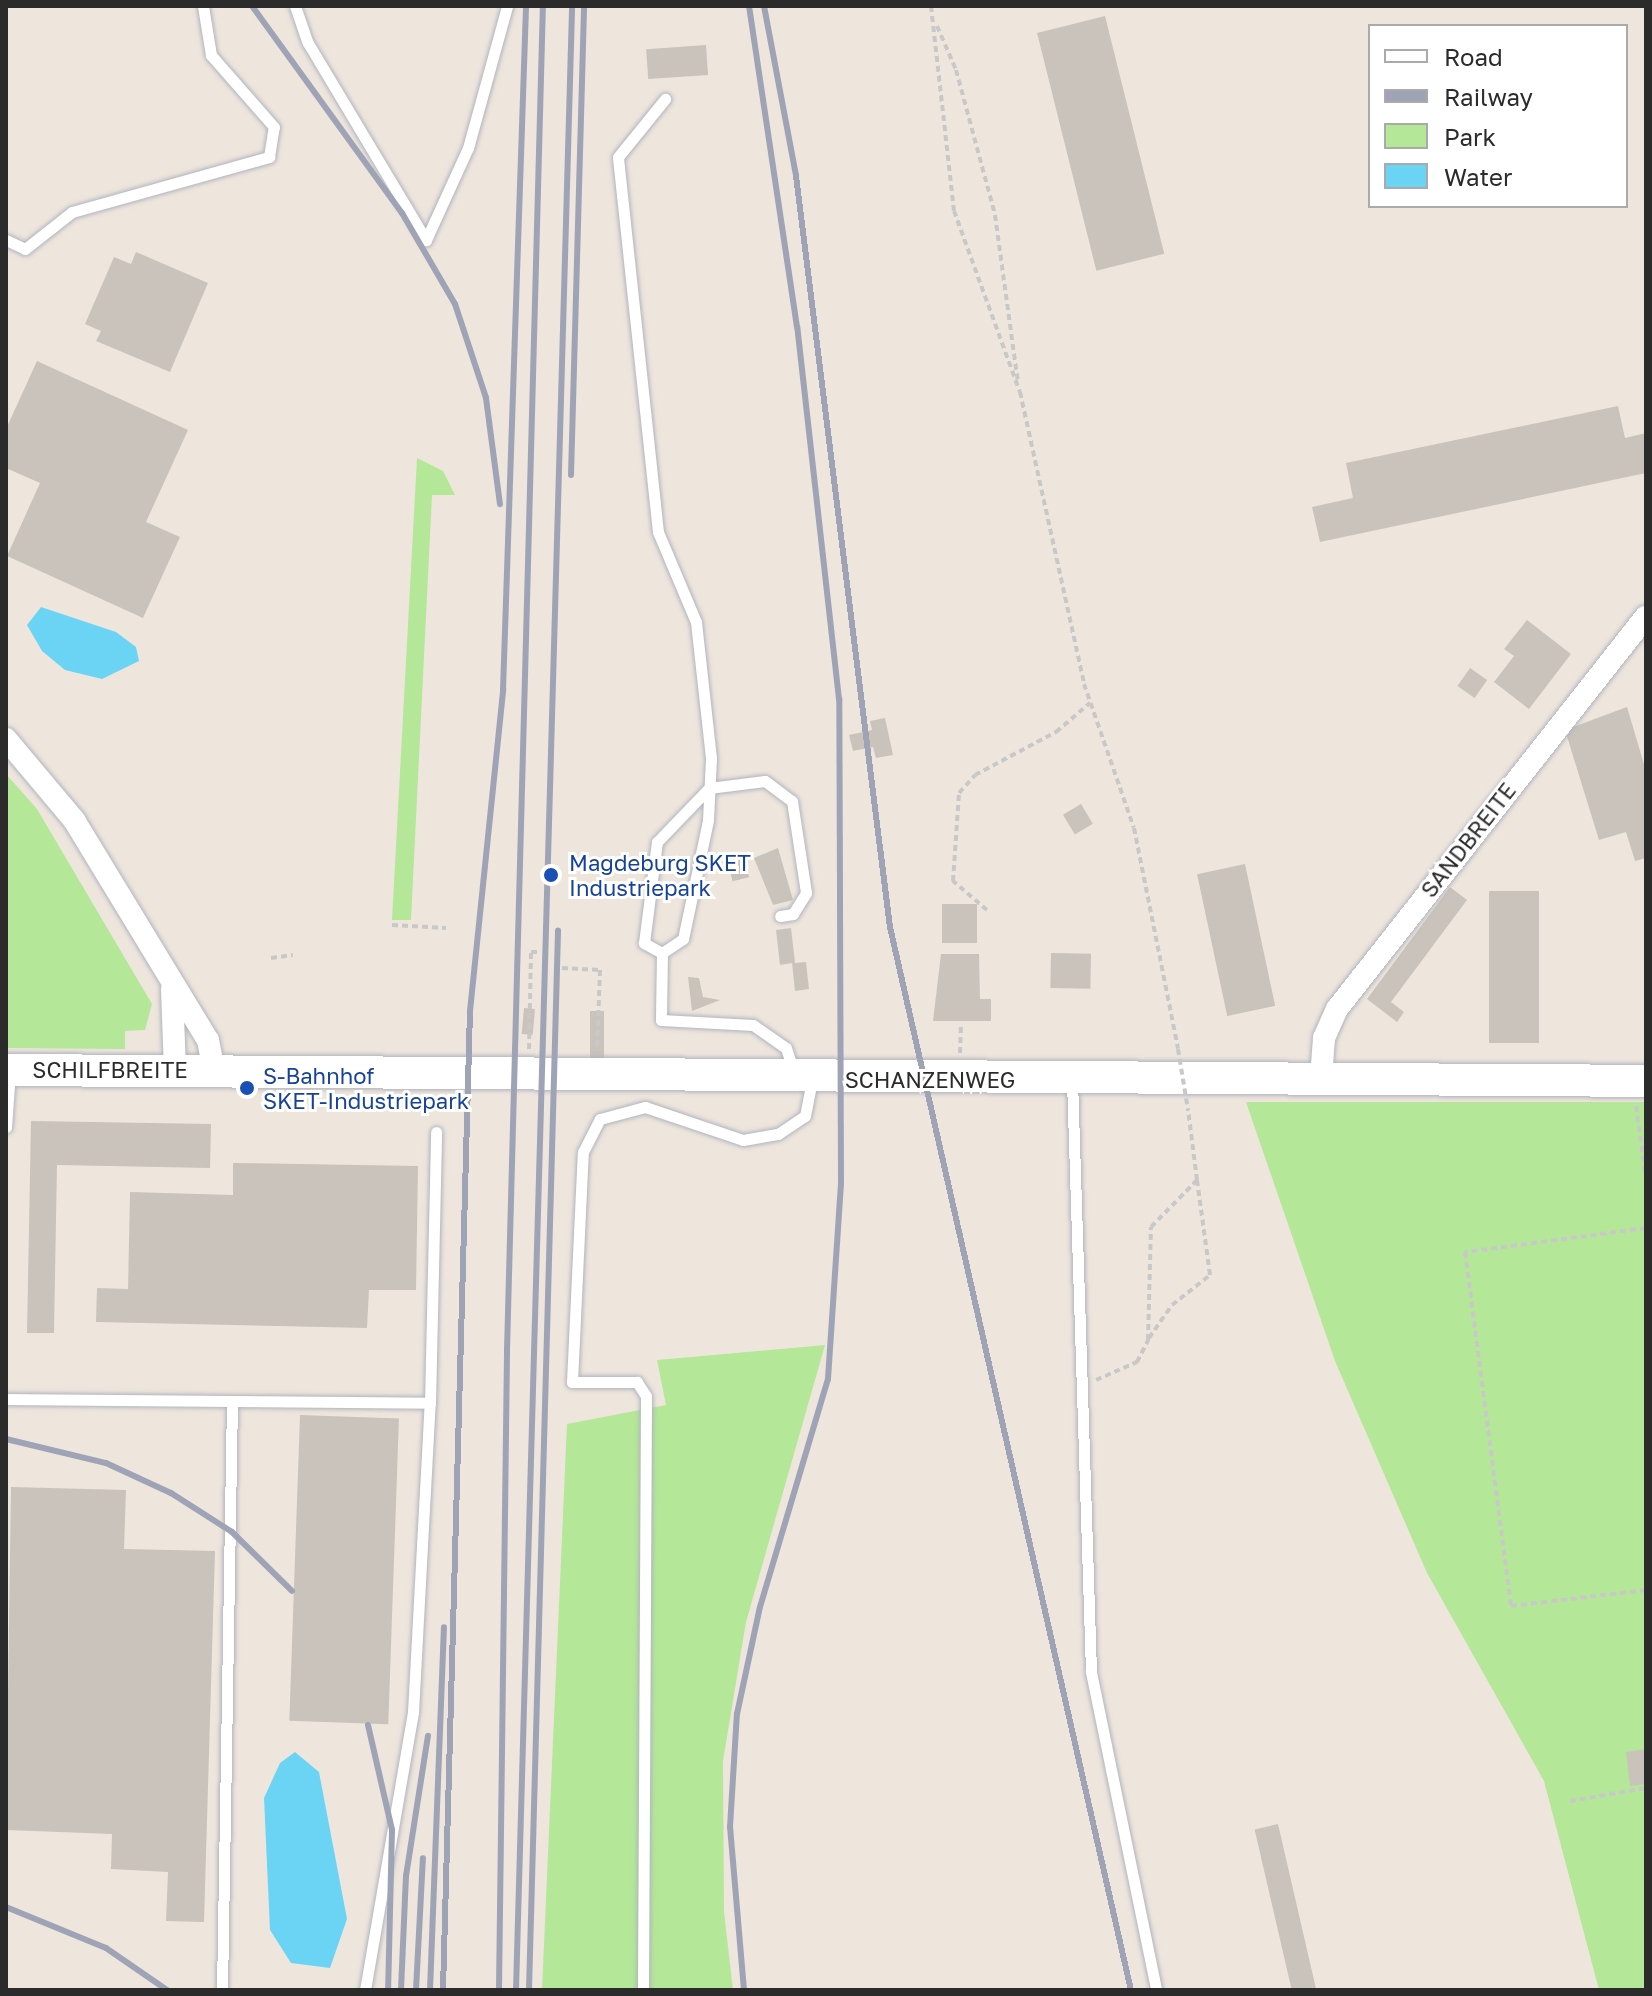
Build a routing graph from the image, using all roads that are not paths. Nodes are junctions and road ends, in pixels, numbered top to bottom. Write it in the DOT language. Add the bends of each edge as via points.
graph roads {
  1 [pos="203,6"];
  2 [pos="295,6"];
  3 [pos="507,6"];
  4 [pos="665,99"];
  5 [pos="6,240"];
  6 [pos="1646,617"];
  7 [pos="6,739"];
  8 [pos="709,788"];
  9 [pos="780,916"];
  10 [pos="662,953"];
  11 [pos="172,988"];
  12 [pos="8,1070"];
  13 [pos="175,1071"];
  14 [pos="214,1071"];
  15 [pos="1321,1078"];
  16 [pos="1072,1079"];
  17 [pos="805,1080"];
  18 [pos="1646,1081"];
  19 [pos="6,1127"];
  20 [pos="436,1132"];
  21 [pos="6,1399"];
  22 [pos="232,1401"];
  23 [pos="430,1403"];
  24 [pos="222,1990"];
  25 [pos="365,1990"];
  26 [pos="643,1990"];
  27 [pos="1156,1990"];
  1 -- 5 [label="lane" via="211,55 274,127 269,157 72,212 25,249"];
  2 -- 3 [label="lane" via="308,43 426,240 468,148"];
  4 -- 8 [label="lane" via="618,157 658,532 696,622"];
  6 -- 15 [label="street, SANDBREITE" via="1337,1009 1324,1038"];
  7 -- 11 [label="street" via="74,820"];
  8 -- 9 [label="lane" via="765,781 792,801 806,893 793,914"];
  8 -- 10 [label="lane" via="683,939"];
  8 -- 10 [label="lane" via="657,842 644,943"];
  10 -- 17 [label="lane" via="661,1020 753,1025 786,1048"];
  11 -- 13 [label="street"];
  11 -- 14 [label="street" via="213,1049"];
  12 -- 13 [label="main road, SCHILFBREITE"];
  12 -- 19 [label="lane"];
  13 -- 14 [label="main road, SCHILFBREITE"];
  14 -- 17 [label="main road, SCHANZENWEG"];
  15 -- 16 [label="main road, SCHANZENWEG"];
  15 -- 18 [label="main road, SCHANZENWEG"];
  16 -- 17 [label="main road, SCHANZENWEG"];
  16 -- 27 [label="lane" via="1091,1672"];
  17 -- 26 [label="lane" via="805,1116 778,1134 743,1140 645,1107 600,1119 583,1152 572,1382 637,1382 646,1396"];
  20 -- 23 [label="lane"];
  21 -- 22 [label="lane"];
  22 -- 23 [label="lane"];
  22 -- 24 [label="lane"];
  23 -- 25 [label="lane" via="413,1712"];
}
